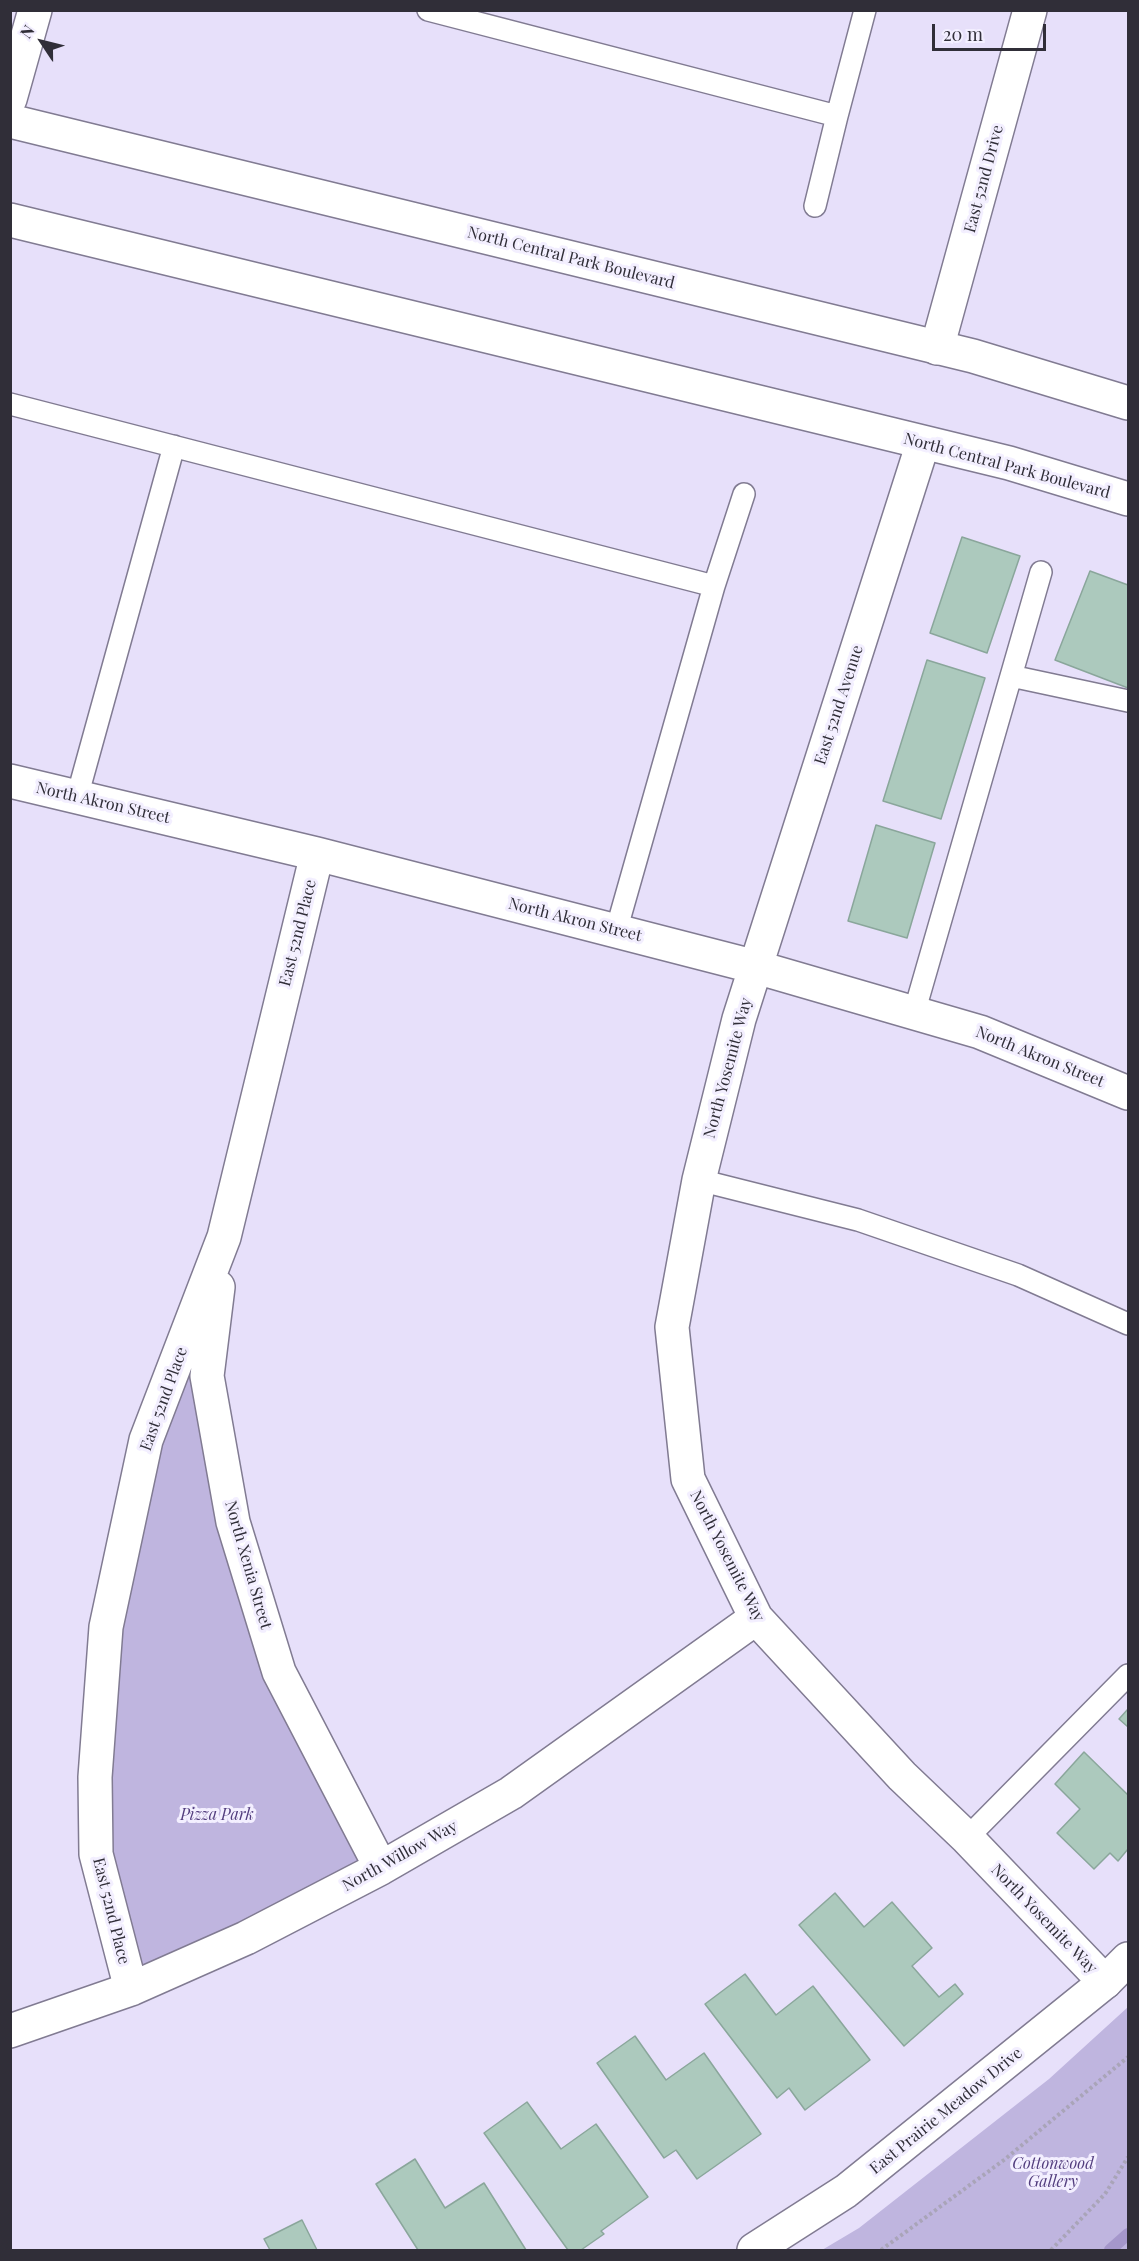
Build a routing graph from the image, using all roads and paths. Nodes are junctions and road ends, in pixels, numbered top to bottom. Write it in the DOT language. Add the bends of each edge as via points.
graph roads {
  1 [pos="35,10"];
  2 [pos="428,10"];
  3 [pos="864,10"];
  4 [pos="1030,10"];
  5 [pos="10,99"];
  6 [pos="837,116"];
  7 [pos="10,121"];
  8 [pos="815,206"];
  9 [pos="10,220"];
  10 [pos="937,348"];
  11 [pos="1128,403"];
  12 [pos="10,404"];
  13 [pos="923,443"];
  14 [pos="174,446"];
  15 [pos="744,494"];
  16 [pos="1128,499"];
  17 [pos="1041,572"];
  18 [pos="714,586"];
  19 [pos="1011,676"];
  20 [pos="1128,701"];
  21 [pos="10,781"];
  22 [pos="77,797"];
  23 [pos="316,854"];
  24 [pos="616,931"];
  25 [pos="756,967"];
  26 [pos="914,1013"];
  27 [pos="1128,1093"];
  28 [pos="699,1179"];
  29 [pos="224,1237"];
  30 [pos="1128,1324"];
  31 [pos="756,1618"];
  32 [pos="1128,1675"];
  33 [pos="967,1838"];
  34 [pos="381,1868"];
  35 [pos="1128,1959"];
  36 [pos="1105,1983"];
  37 [pos="131,1989"];
  38 [pos="10,2031"];
  39 [pos="1128,2057"];
  40 [pos="1128,2157"];
  41 [pos="754,2250"];
  42 [pos="881,2250"];
  43 [pos="1051,2250"];
  1 -- 5 [label="street"];
  2 -- 6 [label="lane"];
  3 -- 6 [label="lane"];
  4 -- 10 [label="street, East 52nd Drive"];
  6 -- 8 [label="lane"];
  7 -- 10 [label="street, North Central Park Boulevard"];
  9 -- 13 [label="street, North Central Park Boulevard"];
  10 -- 11 [label="street, North Central Park Boulevard"];
  12 -- 14 [label="lane"];
  13 -- 16 [label="street, North Central Park Boulevard" via="1009,463"];
  13 -- 25 [label="street, East 52nd Avenue"];
  14 -- 18 [label="lane"];
  14 -- 22 [label="lane"];
  15 -- 18 [label="lane"];
  17 -- 19 [label="lane"];
  18 -- 24 [label="lane"];
  19 -- 20 [label="lane"];
  19 -- 26 [label="lane"];
  21 -- 22 [label="street, North Akron Street"];
  22 -- 23 [label="street, North Akron Street"];
  23 -- 24 [label="street, North Akron Street"];
  23 -- 29 [label="street, East 52nd Place"];
  24 -- 25 [label="street, North Akron Street"];
  25 -- 26 [label="street, North Akron Street"];
  25 -- 28 [label="street, North Yosemite Way"];
  26 -- 27 [label="street, North Akron Street" via="980,1032"];
  28 -- 30 [label="lane" via="858,1220 1018,1275"];
  28 -- 31 [label="street, North Yosemite Way" via="672,1327 687,1479"];
  29 -- 34 [label="street, North Xenia Street" via="207,1376 232,1522 279,1672"];
  29 -- 37 [label="street, East 52nd Place" via="146,1440 106,1627 95,1777 96,1854"];
  31 -- 33 [label="street, North Yosemite Way" via="902,1776"];
  31 -- 34 [label="street, North Willow Way" via="511,1793"];
  32 -- 33 [label="lane"];
  33 -- 36 [label="street, North Yosemite Way"];
  34 -- 37 [label="street, North Willow Way" via="246,1938"];
  35 -- 36 [label="street, East Prairie Meadow Drive"];
  36 -- 41 [label="street, East Prairie Meadow Drive" via="846,2191"];
  37 -- 38 [label="street, North Willow Way"];
  39 -- 42 [label="path" via="1004,2160"];
  40 -- 43 [label="path" via="1105,2194"];
}
